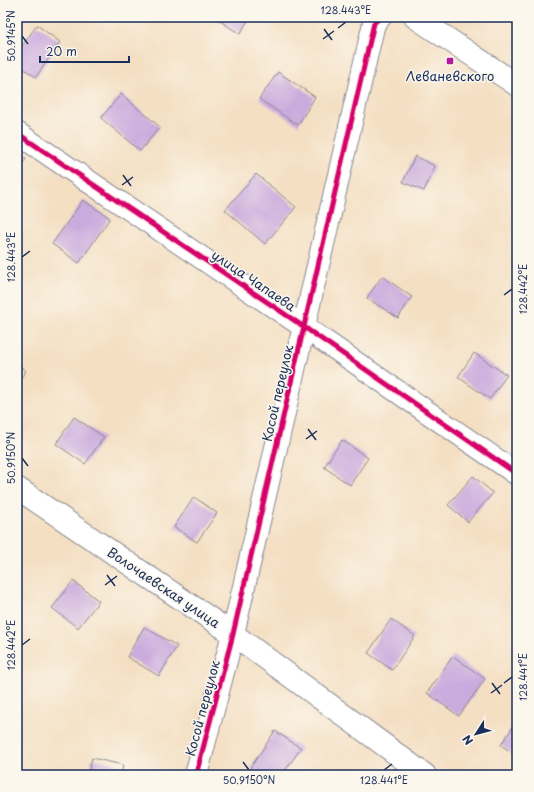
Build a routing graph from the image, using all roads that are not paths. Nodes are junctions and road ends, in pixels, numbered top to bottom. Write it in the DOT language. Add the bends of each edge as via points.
graph roads {
  1 [pos="380,17"];
  2 [pos="415,17"];
  3 [pos="517,84"];
  4 [pos="17,133"];
  5 [pos="304,327"];
  6 [pos="517,474"];
  7 [pos="17,488"];
  8 [pos="233,634"];
  9 [pos="196,775"];
  10 [pos="425,775"];
  1 -- 5 [label="street, Косой переулок" via="374,23"];
  2 -- 3 [label="street"];
  4 -- 5 [label="street, улица Чапаева"];
  5 -- 6 [label="street, улица Чапаева"];
  5 -- 8 [label="street, Косой переулок"];
  7 -- 8 [label="street, Волочаевская улица"];
  8 -- 9 [label="street, Косой переулок"];
  8 -- 10 [label="street, Волочаевская улица"];
}
